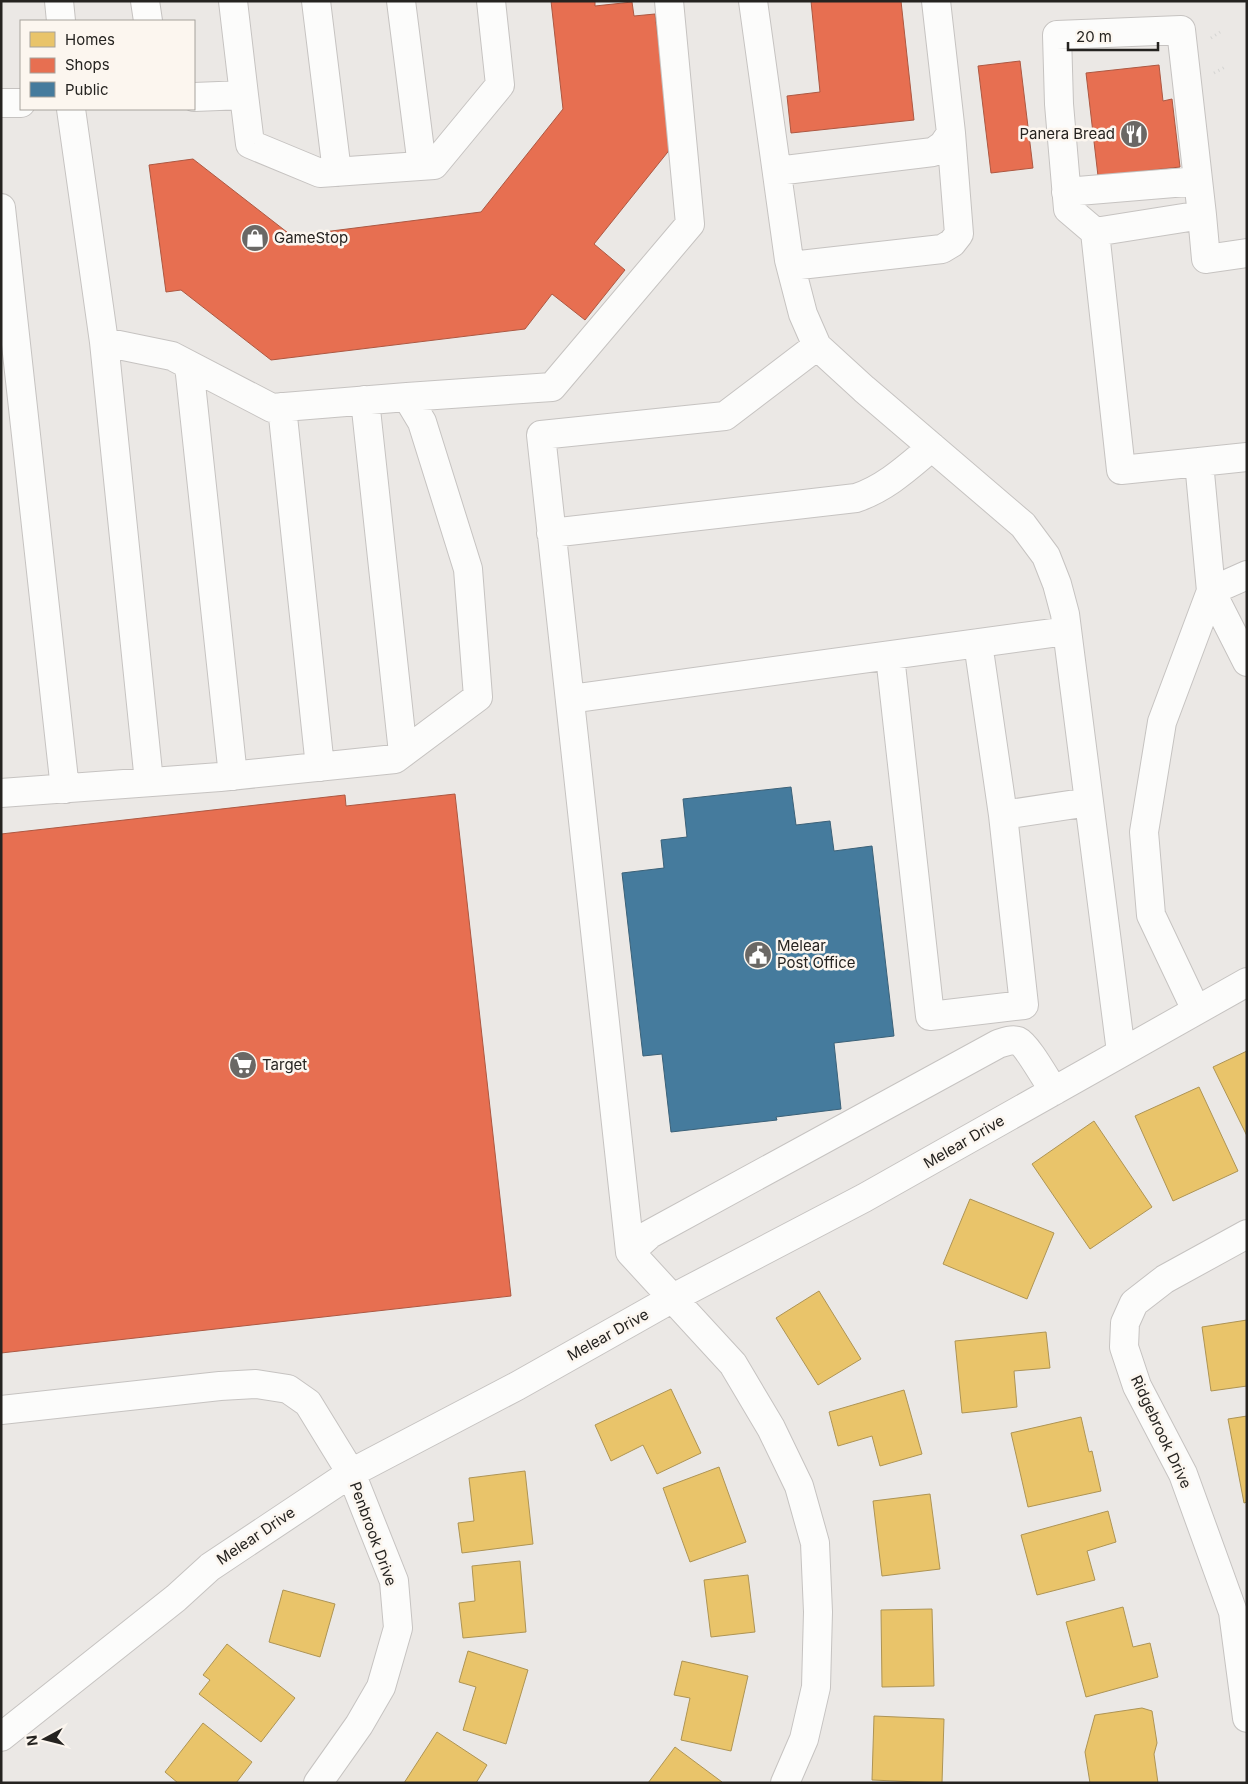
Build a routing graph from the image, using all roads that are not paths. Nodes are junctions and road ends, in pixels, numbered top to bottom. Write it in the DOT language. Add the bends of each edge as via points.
graph roads {
  1 [pos="59,1"];
  2 [pos="145,1"];
  3 [pos="233,1"];
  4 [pos="316,1"];
  5 [pos="401,1"];
  6 [pos="491,1"];
  7 [pos="669,1"];
  8 [pos="753,1"];
  9 [pos="936,1"];
  10 [pos="61,20"];
  11 [pos="148,20"];
  12 [pos="244,95"];
  13 [pos="195,96"];
  14 [pos="20,103"];
  15 [pos="1,104"];
  16 [pos="71,110"];
  17 [pos="951,134"];
  18 [pos="422,166"];
  19 [pos="777,171"];
  20 [pos="337,172"];
  21 [pos="1198,181"];
  22 [pos="1066,192"];
  23 [pos="1,208"];
  24 [pos="1202,215"];
  25 [pos="1095,232"];
  26 [pos="1247,253"];
  27 [pos="791,266"];
  28 [pos="104,342"];
  29 [pos="818,346"];
  30 [pos="189,365"];
  31 [pos="407,396"];
  32 [pos="365,400"];
  33 [pos="282,407"];
  34 [pos="932,447"];
  35 [pos="1247,457"];
  36 [pos="1199,462"];
  37 [pos="551,533"];
  38 [pos="1247,574"];
  39 [pos="1211,591"];
  40 [pos="1067,631"];
  41 [pos="978,643"];
  42 [pos="890,656"];
  43 [pos="1247,662"];
  44 [pos="570,699"];
  45 [pos="403,752"];
  46 [pos="320,767"];
  47 [pos="233,776"];
  48 [pos="149,782"];
  49 [pos="65,788"];
  50 [pos="1,793"];
  51 [pos="1089,802"];
  52 [pos="1003,815"];
  53 [pos="1247,982"];
  54 [pos="1196,1010"];
  55 [pos="1121,1052"];
  56 [pos="1054,1091"];
  57 [pos="1247,1234"];
  58 [pos="630,1252"];
  59 [pos="673,1298"];
  60 [pos="1,1410"];
  61 [pos="351,1473"];
  62 [pos="1247,1718"];
  63 [pos="1,1738"];
  64 [pos="318,1783"];
  65 [pos="785,1783"];
  1 -- 10 [label="street"];
  2 -- 11 [label="street"];
  3 -- 12 [label="street"];
  4 -- 20 [label="street"];
  5 -- 18 [label="street"];
  6 -- 18 [label="street" via="500,85 434,165"];
  7 -- 31 [label="street" via="690,224 552,387"];
  8 -- 19 [label="street"];
  9 -- 17 [label="street"];
  12 -- 13 [label="street"];
  12 -- 20 [label="street" via="250,144 320,173"];
  14 -- 15 [label="street"];
  16 -- 28 [label="street"];
  17 -- 19 [label="street" via="933,152"];
  17 -- 27 [label="street" via="958,234 952,243 942,249"];
  18 -- 20 [label="street"];
  19 -- 27 [label="street"];
  21 -- 22 [label="street"];
  21 -- 22 [label="street" via="1181,30 1057,35"];
  21 -- 24 [label="street"];
  22 -- 25 [label="street" via="1068,209"];
  23 -- 49 [label="street"];
  24 -- 25 [label="street"];
  24 -- 26 [label="street" via="1206,259"];
  25 -- 36 [label="street" via="1121,470"];
  27 -- 29 [label="street" via="804,314"];
  28 -- 30 [label="street" via="172,356"];
  28 -- 48 [label="street"];
  29 -- 34 [label="street"];
  29 -- 37 [label="street" via="725,416 541,435"];
  30 -- 33 [label="street" via="272,408"];
  30 -- 47 [label="street"];
  31 -- 32 [label="street"];
  31 -- 45 [label="street" via="422,422 468,569 478,697"];
  32 -- 33 [label="street"];
  32 -- 45 [label="street"];
  33 -- 46 [label="street"];
  34 -- 37 [label="street" via="885,486 856,498"];
  34 -- 40 [label="street" via="1023,525 1046,556 1057,584"];
  35 -- 36 [label="street"];
  36 -- 39 [label="street"];
  37 -- 44 [label="street"];
  38 -- 39 [label="street"];
  39 -- 43 [label="street"];
  39 -- 54 [label="street" via="1162,722 1144,832 1151,915"];
  40 -- 41 [label="street"];
  40 -- 51 [label="street"];
  41 -- 42 [label="street"];
  41 -- 52 [label="street"];
  42 -- 44 [label="street"];
  42 -- 52 [label="street" via="930,1016 1024,1005"];
  44 -- 58 [label="street"];
  45 -- 46 [label="street" via="396,759"];
  46 -- 47 [label="street"];
  47 -- 48 [label="street"];
  48 -- 49 [label="street"];
  49 -- 50 [label="street"];
  51 -- 52 [label="street"];
  51 -- 55 [label="street"];
  53 -- 54 [label="street, Melear Drive"];
  54 -- 55 [label="street, Melear Drive"];
  55 -- 56 [label="street, Melear Drive"];
  56 -- 58 [label="street" via="1018,1041 998,1044 650,1234"];
  56 -- 59 [label="street, Melear Drive" via="864,1198"];
  57 -- 62 [label="street, Ridgebrook Drive" via="1165,1279 1134,1303 1125,1323 1124,1347 1137,1386 1183,1474 1232,1612"];
  58 -- 59 [label="street"];
  59 -- 61 [label="street, Melear Drive" via="517,1386"];
  59 -- 65 [label="street" via="733,1364 771,1428 798,1486 815,1542 818,1612 816,1687 804,1739"];
  60 -- 61 [label="street, Penbrook Drive" via="220,1386 256,1384 288,1389 308,1403"];
  61 -- 63 [label="street, Melear Drive" via="210,1567"];
  61 -- 64 [label="street, Penbrook Drive" via="394,1581 398,1628 381,1687"];
}
